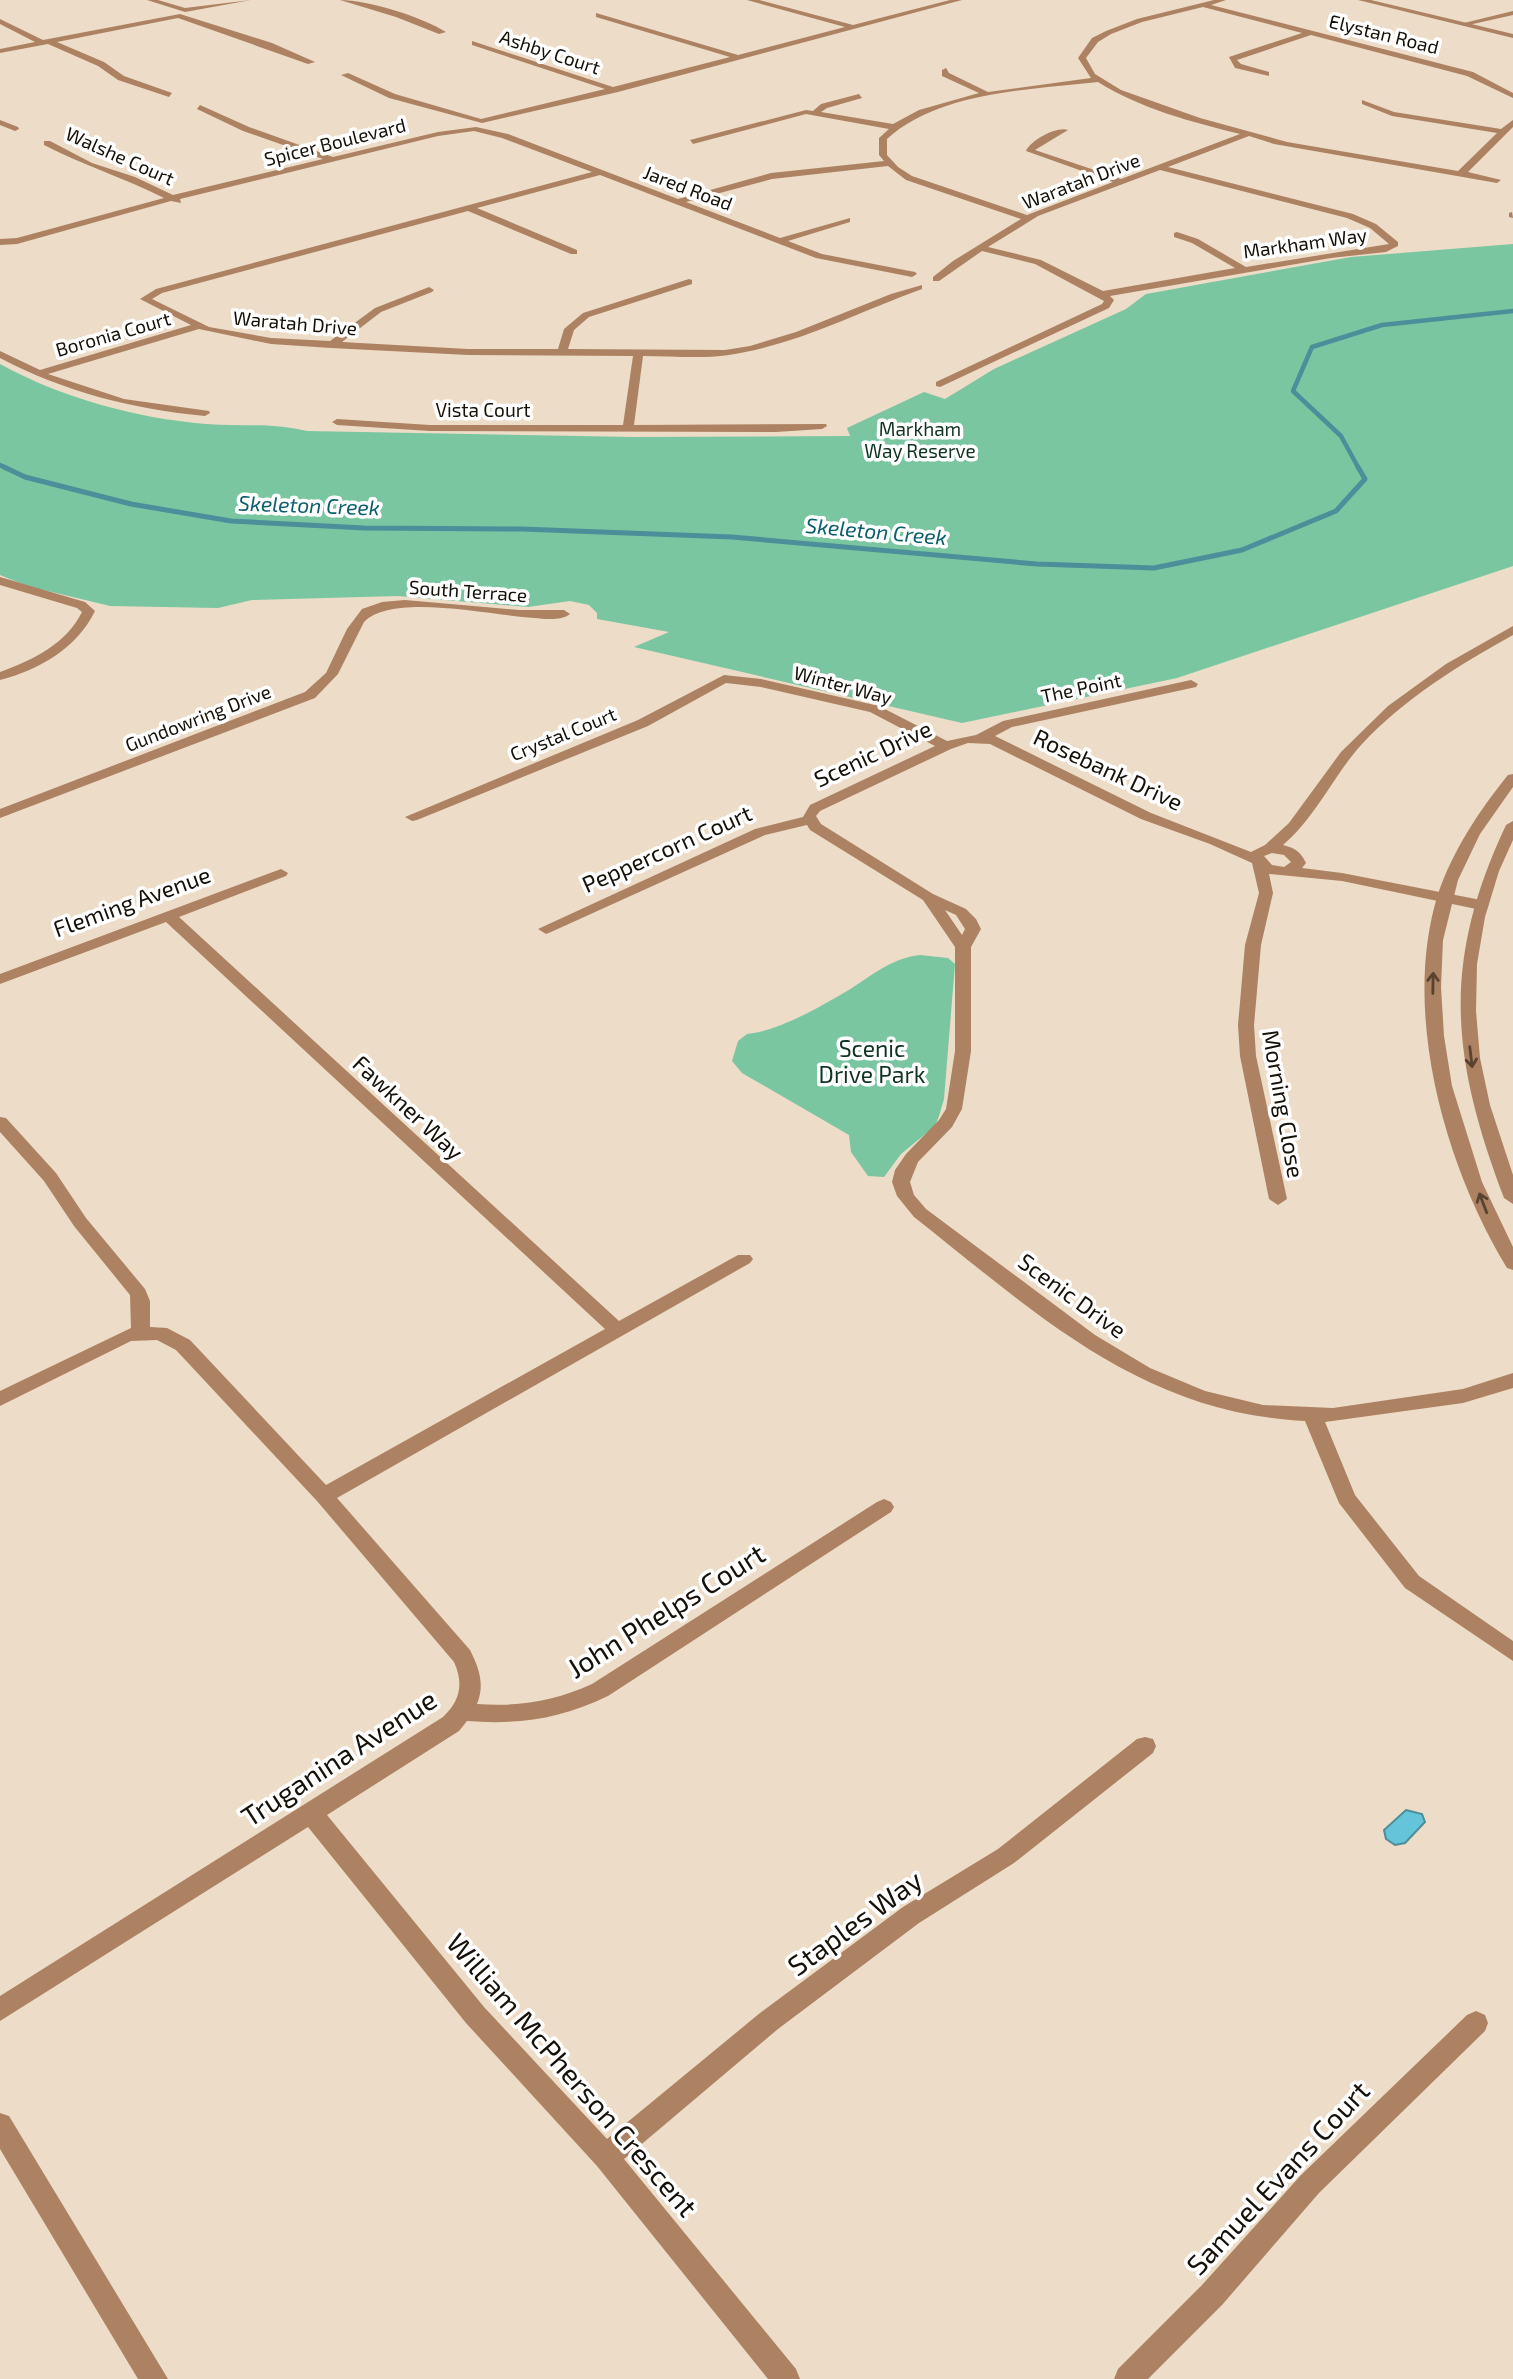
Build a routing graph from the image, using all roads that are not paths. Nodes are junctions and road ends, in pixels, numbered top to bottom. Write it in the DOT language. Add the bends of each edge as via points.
graph roads {
  1 [pos="151,0"];
  2 [pos="247,0"];
  3 [pos="344,0"];
  4 [pos="553,0"];
  5 [pos="751,0"];
  6 [pos="962,0"];
  7 [pos="1222,0"];
  8 [pos="1362,0"];
  9 [pos="565,4"];
  10 [pos="1202,5"];
  11 [pos="182,13"];
  12 [pos="1513,13"];
  13 [pos="599,15"];
  14 [pos="1491,19"];
  15 [pos="0,21"];
  16 [pos="1464,24"];
  17 [pos="1475,27"];
  18 [pos="856,28"];
  19 [pos="442,32"];
  20 [pos="1311,33"];
  21 [pos="1513,36"];
  22 [pos="45,42"];
  23 [pos="475,43"];
  24 [pos="0,51"];
  25 [pos="738,57"];
  26 [pos="311,62"];
  27 [pos="946,70"];
  28 [pos="1266,74"];
  29 [pos="345,75"];
  30 [pos="1097,80"];
  31 [pos="614,90"];
  32 [pos="169,95"];
  33 [pos="989,95"];
  34 [pos="859,96"];
  35 [pos="1513,96"];
  36 [pos="1364,102"];
  37 [pos="200,107"];
  38 [pos="816,112"];
  39 [pos="448,114"];
  40 [pos="0,121"];
  41 [pos="1513,122"];
  42 [pos="477,125"];
  43 [pos="894,127"];
  44 [pos="15,129"];
  45 [pos="1064,130"];
  46 [pos="1504,132"];
  47 [pos="1253,135"];
  48 [pos="505,136"];
  49 [pos="693,142"];
  50 [pos="47,143"];
  51 [pos="334,160"];
  52 [pos="888,163"];
  53 [pos="1161,168"];
  54 [pos="595,171"];
  55 [pos="1462,171"];
  56 [pos="1501,180"];
  57 [pos="1123,182"];
  58 [pos="175,200"];
  59 [pos="677,202"];
  60 [pos="467,206"];
  61 [pos="1028,218"];
  62 [pos="847,220"];
  63 [pos="1177,235"];
  64 [pos="779,241"];
  65 [pos="2,242"];
  66 [pos="980,248"];
  67 [pos="574,251"];
  68 [pos="956,263"];
  69 [pos="861,266"];
  70 [pos="1244,270"];
  71 [pos="923,275"];
  72 [pos="689,282"];
  73 [pos="899,282"];
  74 [pos="919,287"];
  75 [pos="429,290"];
  76 [pos="1101,293"];
  77 [pos="883,299"];
  78 [pos="199,327"];
  79 [pos="331,345"];
  80 [pos="562,353"];
  81 [pos="0,354"];
  82 [pos="638,354"];
  83 [pos="37,374"];
  84 [pos="940,384"];
  85 [pos="205,413"];
  86 [pos="337,422"];
  87 [pos="822,426"];
  88 [pos="628,429"];
  89 [pos="0,581"];
  90 [pos="370,610"];
  91 [pos="564,614"];
  92 [pos="1513,630"];
  93 [pos="0,676"];
  94 [pos="724,679"];
  95 [pos="1191,684"];
  96 [pos="981,738"];
  97 [pos="946,746"];
  98 [pos="1513,778"];
  99 [pos="0,814"];
  100 [pos="412,817"];
  101 [pos="809,820"];
  102 [pos="1513,825"];
  103 [pos="1292,830"];
  104 [pos="1262,856"];
  105 [pos="1292,863"];
  106 [pos="281,873"];
  107 [pos="1266,893"];
  108 [pos="1444,898"];
  109 [pos="1481,905"];
  110 [pos="170,917"];
  111 [pos="546,929"];
  112 [pos="0,979"];
  113 [pos="0,1122"];
  114 [pos="1513,1198"];
  115 [pos="1278,1199"];
  116 [pos="744,1259"];
  117 [pos="1513,1264"];
  118 [pos="617,1330"];
  119 [pos="140,1332"];
  120 [pos="1507,1385"];
  121 [pos="0,1399"];
  122 [pos="1312,1417"];
  123 [pos="324,1496"];
  124 [pos="884,1507"];
  125 [pos="1513,1652"];
  126 [pos="464,1712"];
  127 [pos="1145,1746"];
  128 [pos="311,1813"];
  129 [pos="0,2010"];
  130 [pos="1476,2023"];
  131 [pos="0,2124"];
  132 [pos="606,2157"];
  133 [pos="154,2379"];
  134 [pos="786,2379"];
  135 [pos="1128,2379"];
  1 -- 11 [label="street"];
  2 -- 11 [label="street"];
  3 -- 19 [label="street"];
  4 -- 9 [label="street"];
  5 -- 18 [label="street"];
  6 -- 18 [label="street, Spicer Boulevard"];
  7 -- 10 [label="street"];
  8 -- 16 [label="street"];
  10 -- 20 [label="street, Elystan Road"];
  10 -- 30 [label="street" via="1097,39 1082,60"];
  11 -- 22 [label="street"];
  11 -- 26 [label="street"];
  12 -- 14 [label="street"];
  13 -- 25 [label="street"];
  14 -- 16 [label="street"];
  14 -- 17 [label="street"];
  15 -- 22 [label="street"];
  16 -- 17 [label="street"];
  17 -- 21 [label="street"];
  18 -- 25 [label="street, Spicer Boulevard"];
  20 -- 28 [label="street" via="1232,59 1238,66"];
  20 -- 35 [label="street, Elystan Road" via="1470,74"];
  22 -- 24 [label="street"];
  22 -- 32 [label="street"];
  23 -- 31 [label="street, Ashby Court"];
  25 -- 31 [label="street, Spicer Boulevard"];
  27 -- 33 [label="street" via="951,79"];
  29 -- 39 [label="street"];
  30 -- 33 [label="street"];
  30 -- 47 [label="street" via="1141,101"];
  31 -- 42 [label="street, Spicer Boulevard"];
  33 -- 43 [label="street" via="923,112"];
  34 -- 38 [label="street"];
  36 -- 46 [label="street" via="1392,114"];
  37 -- 51 [label="street" via="246,129"];
  38 -- 43 [label="street"];
  38 -- 49 [label="street"];
  39 -- 42 [label="street"];
  39 -- 42 [label="street"];
  40 -- 44 [label="street"];
  41 -- 46 [label="street"];
  42 -- 48 [label="street, Jared Road"];
  42 -- 48 [label="street, Jared Road"];
  42 -- 51 [label="street, Spicer Boulevard"];
  43 -- 52 [label="street" via="881,143"];
  45 -- 57 [label="street" via="1030,150"];
  46 -- 55 [label="street"];
  47 -- 53 [label="street, Waratah Drive"];
  47 -- 55 [label="street" via="1409,166"];
  48 -- 54 [label="street, Jared Road"];
  50 -- 58 [label="street, Walshe Court"];
  51 -- 58 [label="street, Spicer Boulevard"];
  52 -- 59 [label="street" via="771,176"];
  52 -- 61 [label="street" via="928,186"];
  53 -- 57 [label="street, Waratah Drive"];
  53 -- 70 [label="street, Markham Way" via="1350,216 1373,226 1395,244"];
  54 -- 59 [label="street, Jared Road"];
  54 -- 60 [label="street, Waratah Drive"];
  55 -- 56 [label="street"];
  57 -- 61 [label="street, Waratah Drive"];
  58 -- 65 [label="street, Spicer Boulevard"];
  59 -- 64 [label="street, Jared Road"];
  60 -- 67 [label="street"];
  60 -- 78 [label="street, Waratah Drive" via="146,296"];
  61 -- 66 [label="street, Waratah Drive"];
  62 -- 64 [label="street"];
  63 -- 70 [label="street"];
  64 -- 69 [label="street, Jared Road"];
  66 -- 68 [label="street, Waratah Drive"];
  66 -- 76 [label="street" via="1038,262"];
  68 -- 71 [label="street, Waratah Drive"];
  68 -- 71 [label="street, Waratah Drive"];
  69 -- 71 [label="street, Jared Road"];
  69 -- 73 [label="street, Jared Road"];
  70 -- 76 [label="street, Markham Way"];
  71 -- 73 [label="street, Waratah Drive" via="903,276"];
  71 -- 74 [label="street, Waratah Drive" via="933,285"];
  72 -- 80 [label="street" via="586,315 569,329"];
  73 -- 74 [label="street, Jared Road"];
  73 -- 77 [label="street, Waratah Drive"];
  74 -- 77 [label="street, Waratah Drive"];
  75 -- 79 [label="street" via="378,310"];
  76 -- 84 [label="street" via="1110,300 1106,306"];
  77 -- 82 [label="street, Waratah Drive" via="758,349"];
  78 -- 79 [label="street, Waratah Drive" via="238,338"];
  78 -- 83 [label="street, Boronia Court"];
  79 -- 80 [label="street, Waratah Drive"];
  80 -- 82 [label="street, Waratah Drive"];
  81 -- 83 [label="street, Boronia Court"];
  82 -- 88 [label="street"];
  83 -- 85 [label="street, Boronia Court" via="122,402"];
  86 -- 88 [label="street, Vista Court" via="430,428"];
  87 -- 88 [label="street, Vista Court"];
  89 -- 93 [label="street" via="88,609 84,621 48,657"];
  90 -- 91 [label="street, South Terrace" via="393,605"];
  90 -- 99 [label="street, Gundowring Drive" via="360,619 330,679 310,695"];
  92 -- 103 [label="street" via="1460,659 1385,716 1339,763"];
  94 -- 97 [label="street, Winter Way" via="874,709"];
  94 -- 100 [label="street, Crystal Court" via="643,723"];
  95 -- 96 [label="street, The Point" via="1008,724"];
  96 -- 97 [label="street, Scenic Drive"];
  96 -- 104 [label="street, Rosebank Drive" via="1146,816"];
  97 -- 101 [label="street, Scenic Drive" via="820,804"];
  98 -- 108 [label="street" via="1469,838"];
  101 -- 111 [label="street, Peppercorn Court" via="760,832"];
  101 -- 122 [label="street, Scenic Drive" via="928,897 964,947 960,1079 954,1109 946,1124 906,1163 901,1183 906,1198 1080,1334 1144,1375 1189,1395 1238,1408"];
  102 -- 109 [label="street"];
  103 -- 104 [label="street"];
  103 -- 105 [label="street"];
  104 -- 105 [label="street"];
  104 -- 105 [label="street" via="1271,870"];
  104 -- 107 [label="street, Morning Close"];
  105 -- 107 [label="street, Morning Close"];
  105 -- 108 [label="street"];
  106 -- 110 [label="street, Fleming Avenue"];
  107 -- 115 [label="street, Morning Close" via="1253,945 1245,1025"];
  108 -- 109 [label="street"];
  117 -- 108 [label="street, one-way" via="1492,1224 1445,1092 1435,1036 1433,986"];
  109 -- 114 [label="street, one-way" via="1470,952 1467,1029 1480,1102"];
  110 -- 112 [label="street, Fleming Avenue"];
  110 -- 118 [label="street, Fawkner Way"];
  113 -- 119 [label="street" via="50,1177 138,1293"];
  116 -- 118 [label="street"];
  118 -- 123 [label="street"];
  119 -- 121 [label="street" via="117,1339"];
  119 -- 123 [label="street, Truganina Avenue" via="160,1333 183,1345"];
  120 -- 122 [label="street, Scenic Drive" via="1388,1410"];
  122 -- 125 [label="street" via="1346,1498 1412,1582"];
  123 -- 126 [label="street, Truganina Avenue" via="462,1656 472,1684"];
  124 -- 126 [label="street, John Phelps Court" via="572,1705 533,1715"];
  126 -- 128 [label="street, Truganina Avenue"];
  127 -- 132 [label="street, Staples Way" via="1006,1856 911,1915 769,2021"];
  128 -- 129 [label="street, Truganina Avenue"];
  128 -- 132 [label="street, William McPherson Crescent" via="475,2015"];
  130 -- 135 [label="street, Samuel Evans Court" via="1310,2184 1212,2295"];
  131 -- 133 [label="street"];
  132 -- 134 [label="street, William McPherson Crescent"];
}
